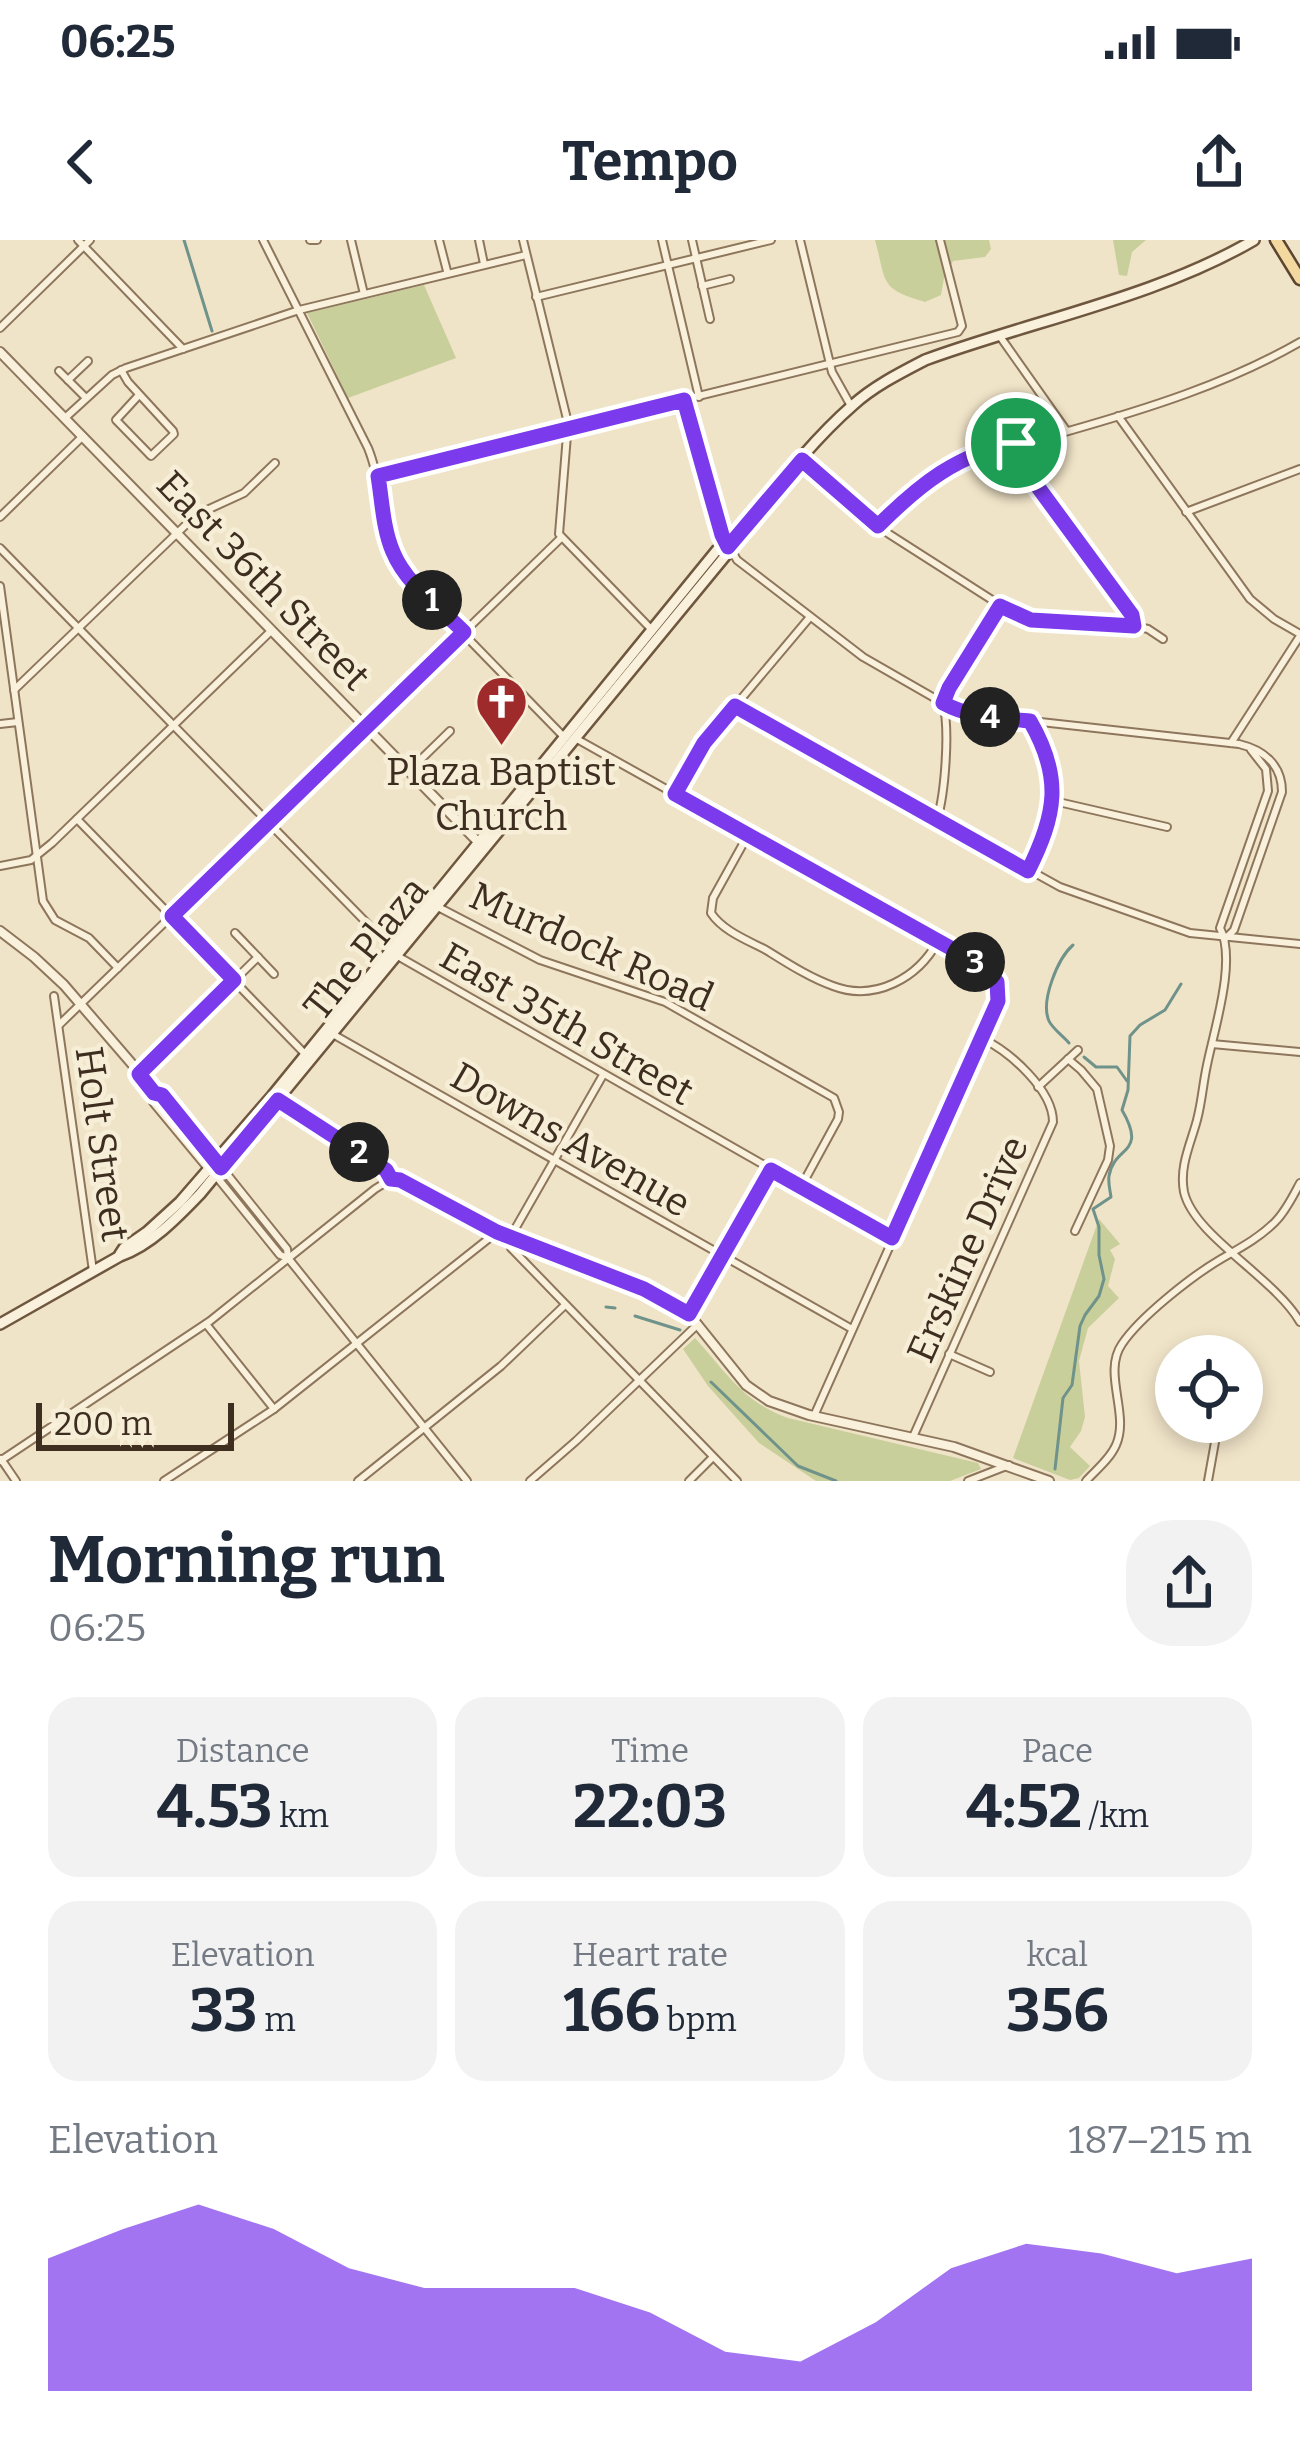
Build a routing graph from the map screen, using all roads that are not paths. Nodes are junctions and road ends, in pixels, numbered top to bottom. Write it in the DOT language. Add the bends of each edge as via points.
graph roads {
  1 [pos="263,240"];
  2 [pos="350,240"];
  3 [pos="439,240"];
  4 [pos="479,240"];
  5 [pos="523,240"];
  6 [pos="662,240"];
  7 [pos="692,240"];
  8 [pos="771,240"];
  9 [pos="800,240"];
  10 [pos="940,240"];
  11 [pos="1254,240"];
  12 [pos="1276,240"];
  13 [pos="84,242"];
  14 [pos="738,244"];
  15 [pos="526,255"];
  16 [pos="695,258"];
  17 [pos="484,264"];
  18 [pos="668,265"];
  19 [pos="447,273"];
  20 [pos="730,279"];
  21 [pos="1300,279"];
  22 [pos="702,286"];
  23 [pos="364,294"];
  24 [pos="536,296"];
  25 [pos="299,310"];
  26 [pos="710,319"];
  27 [pos="0,328"];
  28 [pos="999,335"];
  29 [pos="1300,342"];
  30 [pos="183,349"];
  31 [pos="0,352"];
  32 [pos="88,361"];
  33 [pos="831,364"];
  34 [pos="121,370"];
  35 [pos="59,371"];
  36 [pos="68,380"];
  37 [pos="139,395"];
  38 [pos="699,397"];
  39 [pos="86,398"];
  40 [pos="684,400"];
  41 [pos="851,406"];
  42 [pos="1118,416"];
  43 [pos="65,418"];
  44 [pos="568,429"];
  45 [pos="1066,431"];
  46 [pos="83,436"];
  47 [pos="1016,443"];
  48 [pos="802,460"];
  49 [pos="275,463"];
  50 [pos="1300,469"];
  51 [pos="378,476"];
  52 [pos="1186,512"];
  53 [pos="0,517"];
  54 [pos="878,526"];
  55 [pos="177,533"];
  56 [pos="561,538"];
  57 [pos="728,547"];
  58 [pos="0,548"];
  59 [pos="0,586"];
  60 [pos="1000,606"];
  61 [pos="810,617"];
  62 [pos="1134,626"];
  63 [pos="79,628"];
  64 [pos="652,630"];
  65 [pos="271,631"];
  66 [pos="464,632"];
  67 [pos="1300,635"];
  68 [pos="1163,639"];
  69 [pos="14,689"];
  70 [pos="943,703"];
  71 [pos="735,706"];
  72 [pos="1030,721"];
  73 [pos="18,722"];
  74 [pos="0,724"];
  75 [pos="173,726"];
  76 [pos="366,727"];
  77 [pos="450,731"];
  78 [pos="570,738"];
  79 [pos="1231,743"];
  80 [pos="1245,746"];
  81 [pos="409,771"];
  82 [pos="675,794"];
  83 [pos="1053,801"];
  84 [pos="77,820"];
  85 [pos="937,820"];
  86 [pos="268,823"];
  87 [pos="1167,827"];
  88 [pos="748,835"];
  89 [pos="481,846"];
  90 [pos="36,857"];
  91 [pos="0,866"];
  92 [pos="1028,871"];
  93 [pos="434,904"];
  94 [pos="711,913"];
  95 [pos="172,916"];
  96 [pos="700,916"];
  97 [pos="0,931"];
  98 [pos="235,933"];
  99 [pos="1226,938"];
  100 [pos="938,941"];
  101 [pos="1300,944"];
  102 [pos="395,952"];
  103 [pos="258,957"];
  104 [pos="118,968"];
  105 [pos="274,974"];
  106 [pos="234,980"];
  107 [pos="54,996"];
  108 [pos="81,1004"];
  109 [pos="59,1024"];
  110 [pos="329,1032"];
  111 [pos="982,1038"];
  112 [pos="1212,1044"];
  113 [pos="1078,1050"];
  114 [pos="1300,1052"];
  115 [pos="309,1057"];
  116 [pos="1068,1059"];
  117 [pos="139,1074"];
  118 [pos="603,1075"];
  119 [pos="1038,1087"];
  120 [pos="278,1100"];
  121 [pos="555,1161"];
  122 [pos="215,1168"];
  123 [pos="771,1170"];
  124 [pos="391,1179"];
  125 [pos="1300,1183"];
  126 [pos="801,1186"];
  127 [pos="497,1232"];
  128 [pos="1075,1232"];
  129 [pos="511,1238"];
  130 [pos="892,1238"];
  131 [pos="1233,1252"];
  132 [pos="722,1256"];
  133 [pos="288,1258"];
  134 [pos="93,1271"];
  135 [pos="565,1305"];
  136 [pos="1296,1306"];
  137 [pos="689,1314"];
  138 [pos="1300,1322"];
  139 [pos="0,1324"];
  140 [pos="206,1324"];
  141 [pos="698,1324"];
  142 [pos="852,1329"];
  143 [pos="356,1344"];
  144 [pos="950,1354"];
  145 [pos="990,1372"];
  146 [pos="639,1380"];
  147 [pos="274,1408"];
  148 [pos="814,1416"];
  149 [pos="424,1428"];
  150 [pos="913,1437"];
  151 [pos="1215,1443"];
  152 [pos="713,1457"];
  153 [pos="1,1459"];
  154 [pos="1009,1465"];
  155 [pos="16,1481"];
  156 [pos="164,1481"];
  157 [pos="358,1481"];
  158 [pos="467,1481"];
  159 [pos="530,1481"];
  160 [pos="689,1481"];
  161 [pos="737,1481"];
  162 [pos="968,1481"];
  163 [pos="1049,1481"];
  164 [pos="1086,1481"];
  165 [pos="1208,1481"];
  1 -- 25 [label="street"];
  2 -- 23 [label="street"];
  3 -- 19 [label="street"];
  4 -- 17 [label="street"];
  5 -- 15 [label="street"];
  6 -- 18 [label="street"];
  7 -- 16 [label="street"];
  8 -- 14 [label="street"];
  9 -- 33 [label="street"];
  10 -- 33 [label="street" via="962,330"];
  11 -- 28 [label="main road, The Plaza" via="1165,281"];
  12 -- 21 [label="main road"];
  13 -- 27 [label="street"];
  13 -- 30 [label="street"];
  14 -- 16 [label="street"];
  15 -- 17 [label="street"];
  15 -- 24 [label="street"];
  16 -- 18 [label="street"];
  16 -- 22 [label="street"];
  17 -- 19 [label="street"];
  18 -- 24 [label="street"];
  18 -- 38 [label="street"];
  19 -- 23 [label="street"];
  20 -- 22 [label="street"];
  22 -- 26 [label="street"];
  23 -- 25 [label="street"];
  24 -- 44 [label="street"];
  25 -- 30 [label="street"];
  25 -- 51 [label="street"];
  28 -- 41 [label="main road, The Plaza" via="925,360"];
  28 -- 45 [label="street"];
  29 -- 42 [label="street"];
  30 -- 34 [label="street"];
  31 -- 43 [label="street, East 36th Street"];
  32 -- 36 [label="street"];
  33 -- 38 [label="street"];
  33 -- 41 [label="street"];
  34 -- 37 [label="street"];
  34 -- 39 [label="street"];
  35 -- 36 [label="street"];
  36 -- 39 [label="street"];
  37 -- 37 [label="street" via="174,434 151,456 116,420"];
  38 -- 40 [label="street"];
  39 -- 43 [label="street"];
  40 -- 44 [label="street"];
  40 -- 57 [label="street"];
  41 -- 48 [label="main road, The Plaza"];
  42 -- 45 [label="street"];
  42 -- 52 [label="street"];
  43 -- 46 [label="street, East 36th Street"];
  44 -- 51 [label="street"];
  44 -- 56 [label="street"];
  45 -- 47 [label="street"];
  46 -- 53 [label="street"];
  46 -- 55 [label="street, East 36th Street"];
  47 -- 54 [label="street" via="950,465"];
  47 -- 62 [label="street"];
  48 -- 54 [label="street"];
  48 -- 57 [label="main road, The Plaza"];
  49 -- 55 [label="street" via="244,493 196,514"];
  50 -- 52 [label="street"];
  51 -- 66 [label="street" via="395,557"];
  52 -- 67 [label="street" via="1250,599"];
  54 -- 60 [label="street"];
  55 -- 63 [label="street"];
  55 -- 65 [label="street, East 36th Street"];
  56 -- 64 [label="street"];
  56 -- 66 [label="street, Holt Street"];
  57 -- 61 [label="street"];
  57 -- 64 [label="main road, The Plaza" via="717,550"];
  57 -- 78 [label="main road, The Plaza"];
  58 -- 63 [label="street, East 35th Street"];
  59 -- 69 [label="street"];
  60 -- 62 [label="street" via="1031,620"];
  60 -- 70 [label="street"];
  61 -- 70 [label="street" via="862,658"];
  61 -- 71 [label="street"];
  62 -- 68 [label="street"];
  63 -- 69 [label="street"];
  63 -- 75 [label="street, East 35th Street"];
  64 -- 78 [label="main road, The Plaza"];
  65 -- 75 [label="street"];
  65 -- 76 [label="street, East 36th Street"];
  66 -- 76 [label="street, Holt Street"];
  66 -- 78 [label="street"];
  67 -- 79 [label="street"];
  69 -- 73 [label="street"];
  70 -- 72 [label="street"];
  70 -- 85 [label="street"];
  71 -- 82 [label="street"];
  71 -- 85 [label="street"];
  72 -- 79 [label="street"];
  72 -- 83 [label="street" via="1049,761"];
  73 -- 74 [label="street"];
  73 -- 90 [label="street"];
  75 -- 84 [label="street"];
  75 -- 86 [label="street, East 35th Street"];
  76 -- 81 [label="street, East 36th Street"];
  76 -- 86 [label="street, Holt Street"];
  77 -- 81 [label="street"];
  78 -- 82 [label="street"];
  78 -- 89 [label="main road, The Plaza"];
  79 -- 80 [label="street"];
  80 -- 99 [label="street" via="1262,762 1268,790 1220,928"];
  80 -- 99 [label="street" via="1270,760 1282,792"];
  81 -- 89 [label="street, East 36th Street"];
  82 -- 88 [label="street"];
  83 -- 87 [label="street"];
  83 -- 92 [label="street"];
  84 -- 90 [label="street"];
  84 -- 95 [label="street"];
  85 -- 92 [label="street"];
  86 -- 95 [label="street, Holt Street"];
  86 -- 102 [label="street, East 35th Street"];
  88 -- 94 [label="street"];
  88 -- 100 [label="street"];
  89 -- 93 [label="main road, The Plaza"];
  90 -- 91 [label="street"];
  90 -- 104 [label="street" via="50,915"];
  92 -- 99 [label="street" via="1177,929"];
  93 -- 102 [label="main road, The Plaza"];
  93 -- 126 [label="street, Murdock Road" via="540,960 665,1002 834,1098 838,1119"];
  94 -- 96 [label="street"];
  94 -- 100 [label="street" via="845,990 893,985"];
  95 -- 104 [label="street, Holt Street"];
  95 -- 106 [label="street"];
  97 -- 108 [label="street"];
  98 -- 103 [label="street"];
  99 -- 101 [label="street"];
  99 -- 112 [label="street"];
  100 -- 111 [label="street" via="997,982"];
  102 -- 110 [label="main road, The Plaza"];
  102 -- 118 [label="street, East 35th Street"];
  103 -- 105 [label="street"];
  103 -- 106 [label="street"];
  104 -- 108 [label="street, Holt Street"];
  106 -- 115 [label="street"];
  106 -- 117 [label="street"];
  107 -- 109 [label="street, Holt Street"];
  108 -- 109 [label="street, Holt Street"];
  108 -- 117 [label="street"];
  109 -- 134 [label="street, Holt Street"];
  110 -- 115 [label="main road, The Plaza"];
  110 -- 121 [label="street, Downs Avenue"];
  111 -- 119 [label="street, Erskine Drive"];
  111 -- 130 [label="street"];
  112 -- 114 [label="street"];
  112 -- 131 [label="street" via="1183,1185 1193,1212"];
  113 -- 116 [label="street"];
  115 -- 120 [label="main road, The Plaza"];
  115 -- 122 [label="main road, The Plaza"];
  116 -- 119 [label="street"];
  116 -- 128 [label="street" via="1096,1089 1110,1146"];
  117 -- 122 [label="street"];
  118 -- 121 [label="street"];
  118 -- 123 [label="street, East 35th Street"];
  119 -- 144 [label="street, Erskine Drive" via="1052,1108 1051,1127"];
  120 -- 122 [label="main road, The Plaza"];
  120 -- 124 [label="street"];
  121 -- 129 [label="street"];
  121 -- 132 [label="street, Downs Avenue"];
  122 -- 133 [label="street"];
  122 -- 134 [label="main road, The Plaza"];
  123 -- 126 [label="street, East 35th Street"];
  123 -- 132 [label="street"];
  124 -- 127 [label="street"];
  124 -- 133 [label="street"];
  125 -- 131 [label="street" via="1275,1221"];
  126 -- 130 [label="street, East 35th Street"];
  127 -- 129 [label="street"];
  127 -- 143 [label="street"];
  129 -- 135 [label="street" via="513,1251"];
  129 -- 137 [label="street"];
  130 -- 142 [label="street"];
  131 -- 136 [label="street"];
  131 -- 164 [label="street" via="1176,1291 1120,1347 1118,1439"];
  132 -- 137 [label="street"];
  132 -- 142 [label="street, Downs Avenue"];
  133 -- 140 [label="street"];
  133 -- 143 [label="street"];
  134 -- 139 [label="main road, The Plaza"];
  135 -- 146 [label="street"];
  135 -- 149 [label="street"];
  136 -- 138 [label="street"];
  137 -- 141 [label="street"];
  140 -- 147 [label="street"];
  140 -- 153 [label="street"];
  141 -- 146 [label="street"];
  141 -- 148 [label="street" via="752,1390"];
  142 -- 148 [label="street"];
  143 -- 147 [label="street"];
  143 -- 149 [label="street"];
  144 -- 145 [label="street"];
  144 -- 150 [label="street, Erskine Drive"];
  146 -- 152 [label="street"];
  146 -- 159 [label="street"];
  147 -- 156 [label="street"];
  148 -- 150 [label="street"];
  149 -- 157 [label="street"];
  149 -- 158 [label="street"];
  150 -- 154 [label="street"];
  151 -- 165 [label="street"];
  152 -- 160 [label="street"];
  152 -- 161 [label="street"];
  153 -- 155 [label="street"];
  154 -- 162 [label="street"];
  154 -- 163 [label="street"];
}
